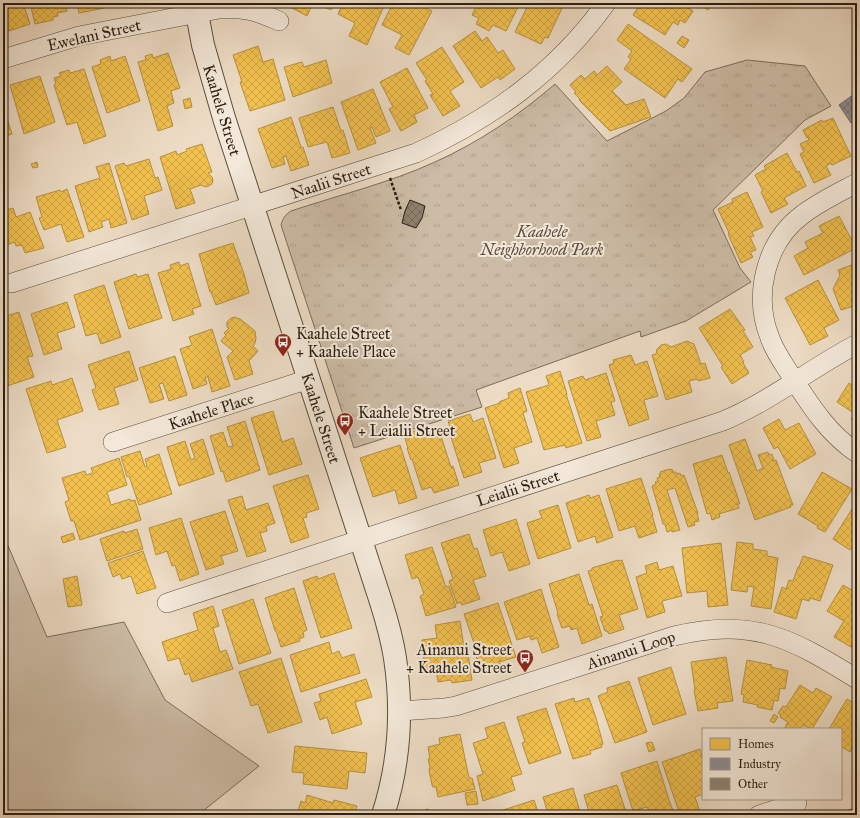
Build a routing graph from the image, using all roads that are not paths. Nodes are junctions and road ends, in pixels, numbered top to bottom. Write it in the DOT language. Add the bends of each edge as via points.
graph roads {
  1 [pos="606,3"];
  2 [pos="196,8"];
  3 [pos="279,21"];
  4 [pos="3,59"];
  5 [pos="857,183"];
  6 [pos="252,207"];
  7 [pos="12,283"];
  8 [pos="857,344"];
  9 [pos="309,379"];
  10 [pos="795,381"];
  11 [pos="113,442"];
  12 [pos="857,453"];
  13 [pos="361,539"];
  14 [pos="167,603"];
  15 [pos="857,678"];
  16 [pos="400,711"];
  17 [pos="797,803"];
  18 [pos="383,815"];
  19 [pos="759,815"];
  1 -- 6 [label="street, Naalii Street" via="593,22 547,71 490,114 453,136 416,153"];
  2 -- 3 [label="street, Ewelani Street" via="236,8 255,11"];
  2 -- 4 [label="street, Ewelani Street" via="65,39"];
  2 -- 6 [label="street, Kaahele Street" via="213,82"];
  5 -- 10 [label="street" via="801,215 780,239 768,262 762,297 763,313 770,339"];
  6 -- 7 [label="street, Naalii Street"];
  6 -- 9 [label="street, Kaahele Street"];
  8 -- 10 [label="street, Leialii Street"];
  9 -- 11 [label="street, Kaahele Place"];
  9 -- 13 [label="street, Kaahele Street"];
  10 -- 12 [label="street" via="816,414 837,437"];
  10 -- 13 [label="street, Leialii Street" via="760,403 723,421"];
  13 -- 14 [label="street, Leialii Street"];
  13 -- 16 [label="street, Kaahele Street" via="390,632"];
  15 -- 16 [label="street, Ainanui Loop" via="807,648 782,638 751,630 711,629 674,636 456,706"];
  16 -- 18 [label="street, Kaahele Street" via="393,775"];
  17 -- 19 [label="street"];
}
